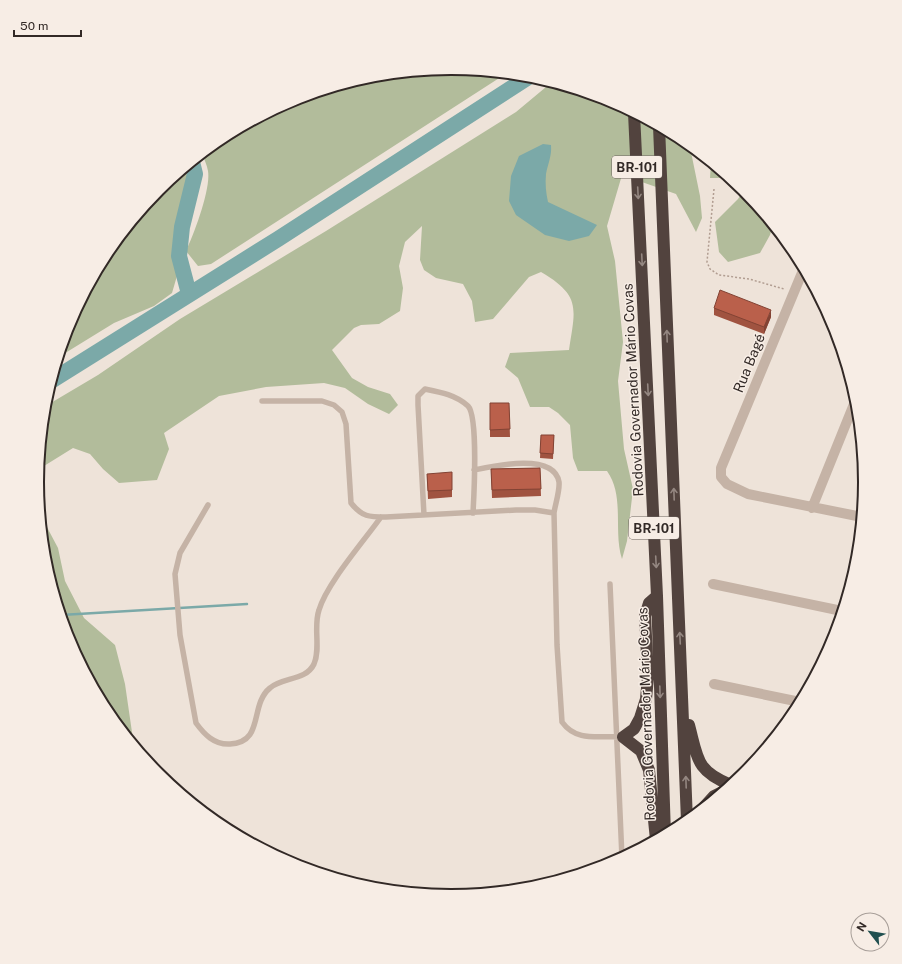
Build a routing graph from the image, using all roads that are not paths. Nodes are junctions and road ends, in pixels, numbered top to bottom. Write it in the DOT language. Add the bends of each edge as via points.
graph roads {
  1 [pos="634,119"];
  2 [pos="659,133"];
  3 [pos="801,275"];
  4 [pos="262,401"];
  5 [pos="851,410"];
  6 [pos="474,470"];
  7 [pos="208,505"];
  8 [pos="812,508"];
  9 [pos="473,513"];
  10 [pos="554,514"];
  11 [pos="424,515"];
  12 [pos="856,516"];
  13 [pos="381,517"];
  14 [pos="610,584"];
  15 [pos="713,584"];
  16 [pos="657,596"];
  17 [pos="837,610"];
  18 [pos="714,684"];
  19 [pos="794,701"];
  20 [pos="683,705"];
  21 [pos="620,737"];
  22 [pos="725,783"];
  23 [pos="687,813"];
  24 [pos="665,827"];
  25 [pos="655,833"];
  26 [pos="622,851"];
  1 -- 16 [label="highway, Rodovia Governador Mário Covas / BR-101, one-way"];
  20 -- 2 [label="highway, BR-101, one-way"];
  3 -- 8 [label="street, Rua Bagé" via="722,468 721,477 727,484 748,494"];
  4 -- 13 [label="lane" via="322,400 342,412 346,424 352,503 359,512 369,517"];
  5 -- 8 [label="street"];
  6 -- 9 [label="lane"];
  6 -- 10 [label="lane" via="501,465 538,463 552,470 559,482"];
  6 -- 11 [label="lane" via="474,424 469,407 456,397 425,389 418,396"];
  7 -- 13 [label="lane" via="176,562 177,604 184,661 196,723 204,734 215,741 227,744 238,744 252,731 261,696 269,688 276,683 301,676 314,664 321,604"];
  8 -- 12 [label="street"];
  9 -- 10 [label="lane" via="535,510"];
  9 -- 11 [label="lane"];
  10 -- 21 [label="lane" via="557,645 562,722 567,730 579,735"];
  11 -- 13 [label="lane"];
  14 -- 21 [label="lane"];
  15 -- 17 [label="street"];
  16 -- 21 [label="highway" via="649,603 645,616 648,676 646,699 634,729"];
  16 -- 24 [label="highway, Rodovia Governador Mário Covas / BR-101, one-way"];
  18 -- 19 [label="street"];
  20 -- 22 [label="highway" via="698,760 706,771"];
  23 -- 20 [label="highway, BR-101, one-way"];
  21 -- 25 [label="highway" via="641,751 649,770"];
  21 -- 26 [label="lane"];
}
